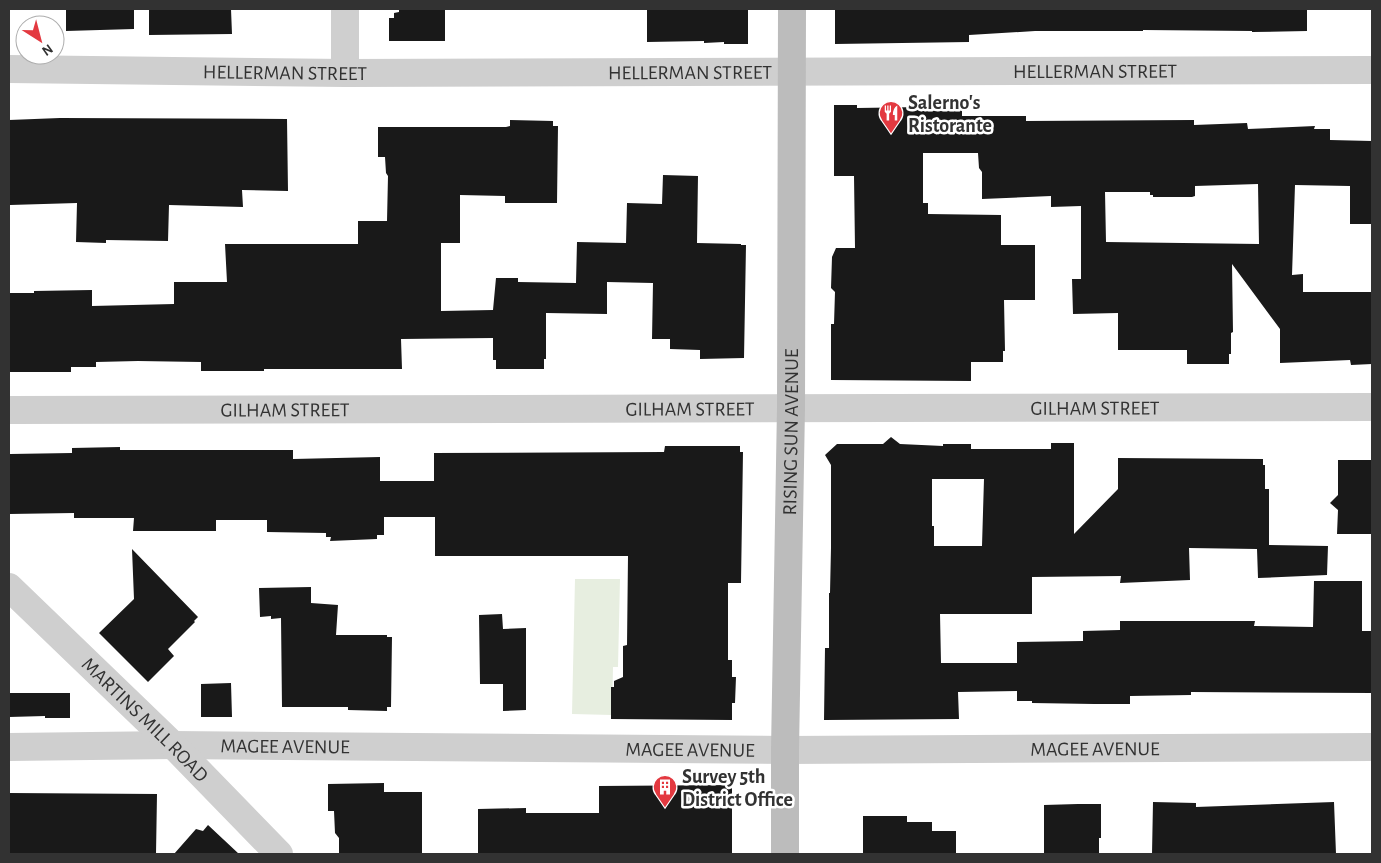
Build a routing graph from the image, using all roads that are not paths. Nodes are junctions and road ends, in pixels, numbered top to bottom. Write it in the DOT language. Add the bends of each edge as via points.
graph roads {
  1 [pos="345,9"];
  2 [pos="792,9"];
  3 [pos="9,69"];
  4 [pos="1372,70"];
  5 [pos="791,71"];
  6 [pos="345,73"];
  7 [pos="791,407"];
  8 [pos="1372,407"];
  9 [pos="9,410"];
  10 [pos="9,587"];
  11 [pos="173,745"];
  12 [pos="9,747"];
  13 [pos="1372,747"];
  14 [pos="785,750"];
  15 [pos="279,854"];
  16 [pos="785,854"];
  1 -- 6 [label="street"];
  2 -- 5 [label="main road, RISING SUN AVENUE"];
  3 -- 6 [label="street, HELLERMAN STREET"];
  4 -- 5 [label="street, HELLERMAN STREET"];
  5 -- 6 [label="street, HELLERMAN STREET"];
  5 -- 7 [label="main road, RISING SUN AVENUE"];
  7 -- 8 [label="street, GILHAM STREET"];
  7 -- 9 [label="street, GILHAM STREET"];
  7 -- 14 [label="main road, RISING SUN AVENUE"];
  10 -- 11 [label="street, MARTINS MILL ROAD"];
  11 -- 12 [label="street, MAGEE AVENUE"];
  11 -- 14 [label="street, MAGEE AVENUE"];
  11 -- 15 [label="street, MARTINS MILL ROAD"];
  13 -- 14 [label="street, MAGEE AVENUE"];
  14 -- 16 [label="main road, RISING SUN AVENUE"];
}
